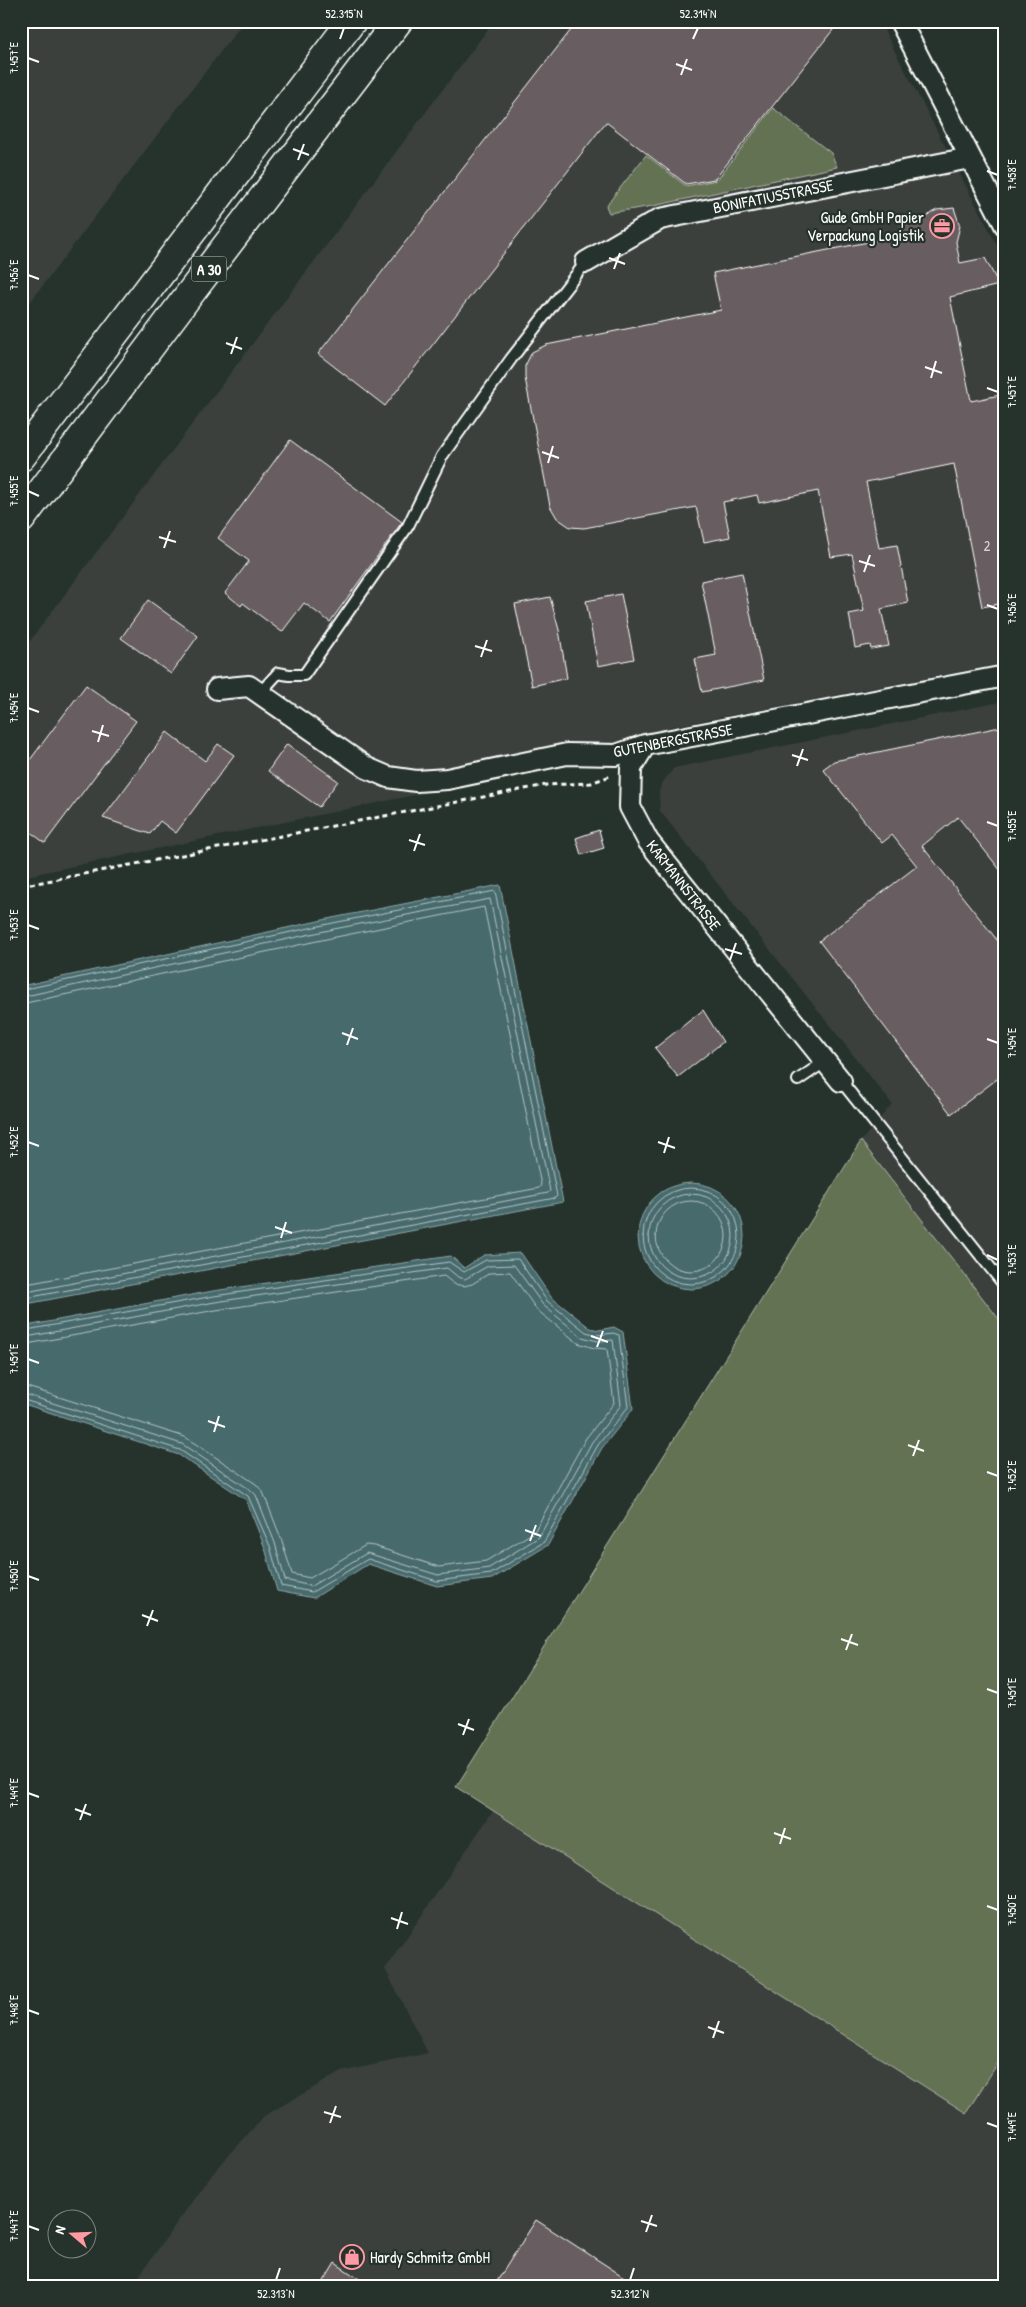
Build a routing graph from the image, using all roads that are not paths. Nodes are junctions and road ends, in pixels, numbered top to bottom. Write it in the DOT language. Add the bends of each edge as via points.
graph roads {
  1 [pos="352,21"];
  2 [pos="398,21"];
  3 [pos="900,21"];
  4 [pos="970,158"];
  5 [pos="1005,224"];
  6 [pos="586,262"];
  7 [pos="21,457"];
  8 [pos="21,519"];
  9 [pos="1005,676"];
  10 [pos="218,689"];
  11 [pos="259,694"];
  12 [pos="645,745"];
  13 [pos="826,1061"];
  14 [pos="798,1080"];
  15 [pos="841,1080"];
  16 [pos="1005,1286"];
  1 -- 7 [label="highway, A 30"];
  2 -- 8 [label="highway, A 30"];
  3 -- 4 [label="street"];
  4 -- 5 [label="street"];
  4 -- 6 [label="street, BONIFATIUSSTRASSE" via="660,218"];
  6 -- 11 [label="lane" via="442,456 408,526 304,675 278,673"];
  9 -- 12 [label="street, GUTENBERGSTRASSE"];
  10 -- 11 [label="street, GUTENBERGSTRASSE" via="248,686"];
  11 -- 12 [label="street, GUTENBERGSTRASSE" via="367,768 388,777 416,781 447,779 567,754 616,754"];
  12 -- 13 [label="street, KARMANNSTRASSE" via="631,768 630,807 648,841"];
  13 -- 14 [label="lane"];
  13 -- 15 [label="street, KARMANNSTRASSE"];
  15 -- 16 [label="lane"];
}
